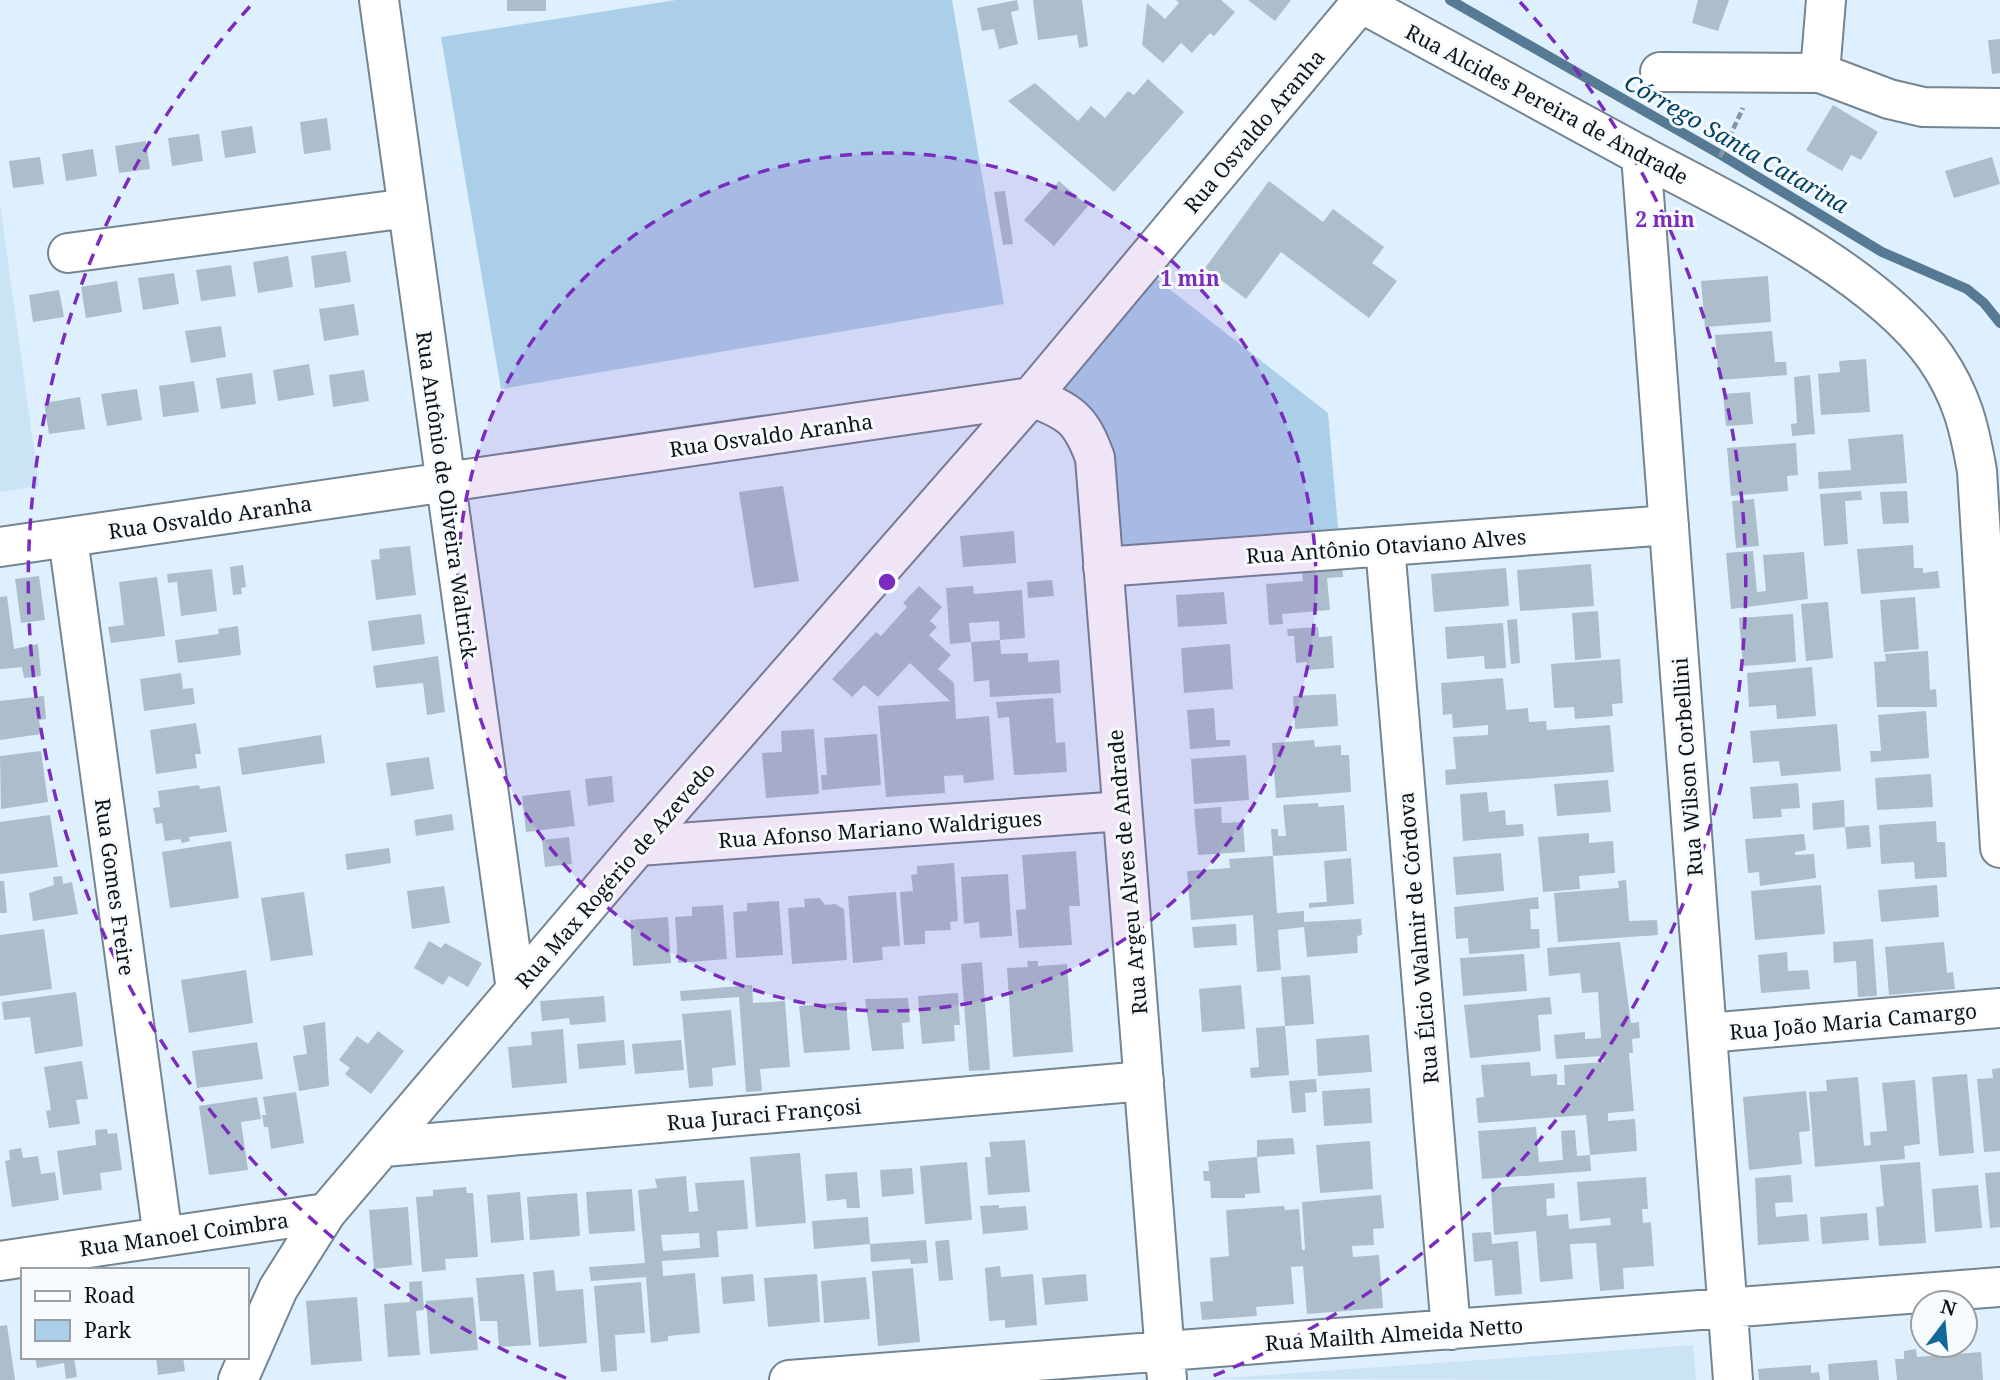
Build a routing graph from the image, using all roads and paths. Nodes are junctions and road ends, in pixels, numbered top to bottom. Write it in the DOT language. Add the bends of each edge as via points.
graph roads {
  1 [pos="379,0"];
  2 [pos="1826,0"];
  3 [pos="1362,1"];
  4 [pos="1660,72"];
  5 [pos="1820,73"];
  6 [pos="2000,108"];
  7 [pos="1641,155"];
  8 [pos="408,208"];
  9 [pos="68,253"];
  10 [pos="1031,397"];
  11 [pos="445,482"];
  12 [pos="1668,526"];
  13 [pos="68,537"];
  14 [pos="1385,546"];
  15 [pos="0,547"];
  16 [pos="1103,567"];
  17 [pos="1122,811"];
  18 [pos="638,846"];
  19 [pos="2000,848"];
  20 [pos="516,990"];
  21 [pos="2000,1008"];
  22 [pos="1707,1033"];
  23 [pos="1144,1082"];
  24 [pos="384,1147"];
  25 [pos="326,1213"];
  26 [pos="163,1237"];
  27 [pos="0,1261"];
  28 [pos="2000,1287"];
  29 [pos="1728,1308"];
  30 [pos="1451,1330"];
  31 [pos="248,1357"];
  32 [pos="247,1359"];
  33 [pos="1166,1366"];
  34 [pos="238,1380"];
  35 [pos="789,1380"];
  36 [pos="1733,1380"];
  1 -- 8 [label="street, Rua Antônio de Oliveira Waltrick"];
  2 -- 5 [label="street"];
  3 -- 7 [label="street, Rua Alcides Pereira de Andrade"];
  3 -- 10 [label="street, Rua Osvaldo Aranha"];
  4 -- 5 [label="street"];
  5 -- 6 [label="street" via="1923,107"];
  7 -- 12 [label="street, Rua Wilson Corbellini"];
  7 -- 19 [label="street, Rua Alcides Pereira de Andrade" via="1843,271 1896,314 1935,356 1966,411 1977,471"];
  8 -- 9 [label="street"];
  8 -- 11 [label="street, Rua Antônio de Oliveira Waltrick"];
  10 -- 11 [label="street, Rua Osvaldo Aranha"];
  10 -- 16 [label="street, Rua Argeu Alves de Andrade" via="1062,408 1084,428 1095,458"];
  10 -- 18 [label="street, Rua Max Rogério de Azevedo"];
  11 -- 13 [label="street, Rua Osvaldo Aranha"];
  11 -- 20 [label="street, Rua Antônio de Oliveira Waltrick"];
  12 -- 14 [label="street, Rua Antônio Otaviano Alves"];
  12 -- 22 [label="street, Rua Wilson Corbellini"];
  13 -- 15 [label="street, Rua Osvaldo Aranha"];
  13 -- 26 [label="street, Rua Gomes Freire"];
  14 -- 16 [label="street, Rua Antônio Otaviano Alves"];
  14 -- 30 [label="street, Rua Élcio Walmir de Córdova"];
  16 -- 17 [label="street, Rua Argeu Alves de Andrade"];
  17 -- 18 [label="street, Rua Afonso Mariano Waldrigues"];
  17 -- 23 [label="street, Rua Argeu Alves de Andrade"];
  18 -- 20 [label="street, Rua Max Rogério de Azevedo"];
  20 -- 24 [label="street, Rua Max Rogério de Azevedo"];
  21 -- 22 [label="street, Rua João Maria Camargo"];
  22 -- 29 [label="street, Rua Wilson Corbellini"];
  23 -- 24 [label="street, Rua Juraci Françosi"];
  23 -- 33 [label="street, Rua Argeu Alves de Andrade"];
  24 -- 25 [label="street, Rua Max Rogério de Azevedo"];
  25 -- 26 [label="street, Rua Manoel Coimbra"];
  25 -- 31 [label="street, Rua Max Rogério de Azevedo" via="278,1289"];
  26 -- 27 [label="street, Rua Manoel Coimbra"];
  28 -- 29 [label="street, Rua Mailth Almeida Netto"];
  29 -- 30 [label="street, Rua Mailth Almeida Netto"];
  29 -- 36 [label="street, Rua Wilson Corbellini"];
  30 -- 33 [label="street, Rua Mailth Almeida Netto"];
  32 -- 34 [label="street, Rua Max Rogério de Azevedo"];
  33 -- 35 [label="street, Rua Mailth Almeida Netto"];
}
